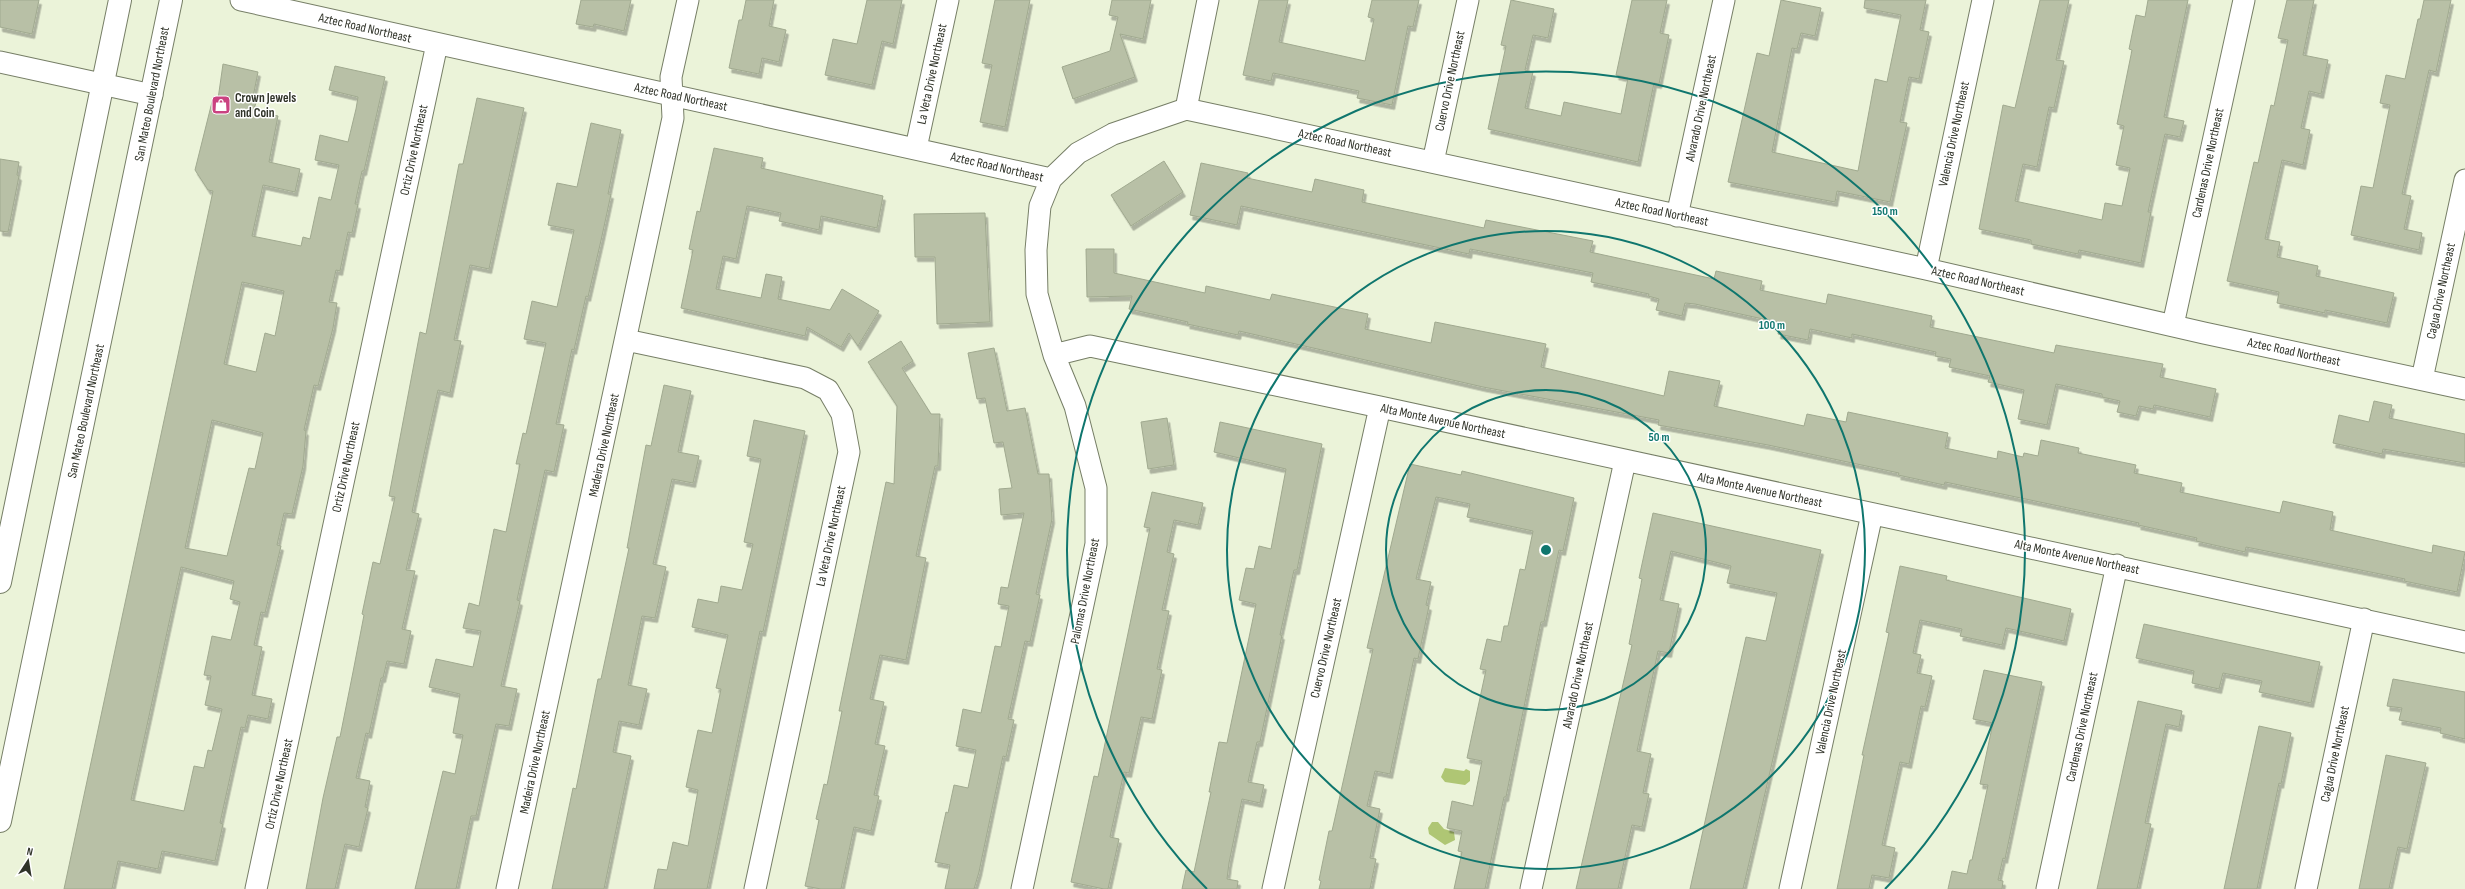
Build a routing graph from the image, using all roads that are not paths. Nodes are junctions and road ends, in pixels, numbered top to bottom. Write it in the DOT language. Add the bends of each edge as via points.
graph roads {
  1 [pos="120,0"];
  2 [pos="171,0"];
  3 [pos="241,0"];
  4 [pos="688,0"];
  5 [pos="948,0"];
  6 [pos="1208,0"];
  7 [pos="1468,0"];
  8 [pos="1724,0"];
  9 [pos="1983,0"];
  10 [pos="2244,0"];
  11 [pos="437,44"];
  12 [pos="0,62"];
  13 [pos="103,84"];
  14 [pos="152,95"];
  15 [pos="672,95"];
  16 [pos="1186,109"];
  17 [pos="916,148"];
  18 [pos="1433,162"];
  19 [pos="1051,179"];
  20 [pos="2465,180"];
  21 [pos="1677,216"];
  22 [pos="1926,269"];
  23 [pos="2173,325"];
  24 [pos="626,340"];
  25 [pos="1054,355"];
  26 [pos="2422,379"];
  27 [pos="2465,389"];
  28 [pos="1380,407"];
  29 [pos="1625,461"];
  30 [pos="1872,514"];
  31 [pos="2117,565"];
  32 [pos="0,582"];
  33 [pos="2364,619"];
  34 [pos="2465,642"];
  35 [pos="0,821"];
  36 [pos="256,889"];
  37 [pos="507,889"];
  38 [pos="755,889"];
  39 [pos="1022,889"];
  40 [pos="1272,889"];
  41 [pos="1532,889"];
  42 [pos="1790,889"];
  43 [pos="2047,889"];
  44 [pos="2306,889"];
  1 -- 13 [label="main road"];
  2 -- 14 [label="main road, San Mateo Boulevard Northeast"];
  3 -- 11 [label="street, Aztec Road Northeast"];
  4 -- 15 [label="street, Madeira Drive Northeast" via="671,77"];
  5 -- 17 [label="street, La Veta Drive Northeast"];
  6 -- 16 [label="street"];
  7 -- 18 [label="street, Cuervo Drive Northeast"];
  8 -- 21 [label="street, Alvarado Drive Northeast"];
  9 -- 22 [label="street, Valencia Drive Northeast"];
  10 -- 23 [label="street, Cardenas Drive Northeast"];
  11 -- 15 [label="street, Aztec Road Northeast"];
  11 -- 36 [label="street, Ortiz Drive Northeast"];
  12 -- 13 [label="street"];
  13 -- 14 [label="street"];
  13 -- 32 [label="main road"];
  14 -- 35 [label="main road, San Mateo Boulevard Northeast"];
  15 -- 17 [label="street, Aztec Road Northeast"];
  15 -- 24 [label="street, Madeira Drive Northeast" via="673,118"];
  16 -- 18 [label="street, Aztec Road Northeast"];
  16 -- 19 [label="street, Aztec Road Northeast" via="1113,134 1078,153"];
  17 -- 19 [label="street, Aztec Road Northeast"];
  18 -- 21 [label="street, Aztec Road Northeast"];
  19 -- 25 [label="street, Palomas Drive Northeast" via="1040,206 1036,250 1037,294"];
  20 -- 26 [label="street, Cagua Drive Northeast"];
  21 -- 22 [label="street, Aztec Road Northeast"];
  22 -- 23 [label="street, Aztec Road Northeast"];
  23 -- 26 [label="street, Aztec Road Northeast"];
  24 -- 37 [label="street, Madeira Drive Northeast"];
  24 -- 38 [label="street, La Veta Drive Northeast" via="805,378 828,390 842,414 849,452"];
  25 -- 28 [label="street, Alta Monte Avenue Northeast" via="1090,346"];
  25 -- 39 [label="street, Palomas Drive Northeast" via="1075,406 1096,488 1096,544"];
  26 -- 27 [label="street, Aztec Road Northeast"];
  28 -- 29 [label="street, Alta Monte Avenue Northeast"];
  28 -- 40 [label="street, Cuervo Drive Northeast"];
  29 -- 30 [label="street, Alta Monte Avenue Northeast"];
  29 -- 41 [label="street, Alvarado Drive Northeast"];
  30 -- 31 [label="street, Alta Monte Avenue Northeast"];
  30 -- 42 [label="street, Valencia Drive Northeast"];
  31 -- 33 [label="street, Alta Monte Avenue Northeast"];
  31 -- 43 [label="street, Cardenas Drive Northeast"];
  33 -- 34 [label="street, Alta Monte Avenue Northeast"];
  33 -- 44 [label="street, Cagua Drive Northeast"];
}
